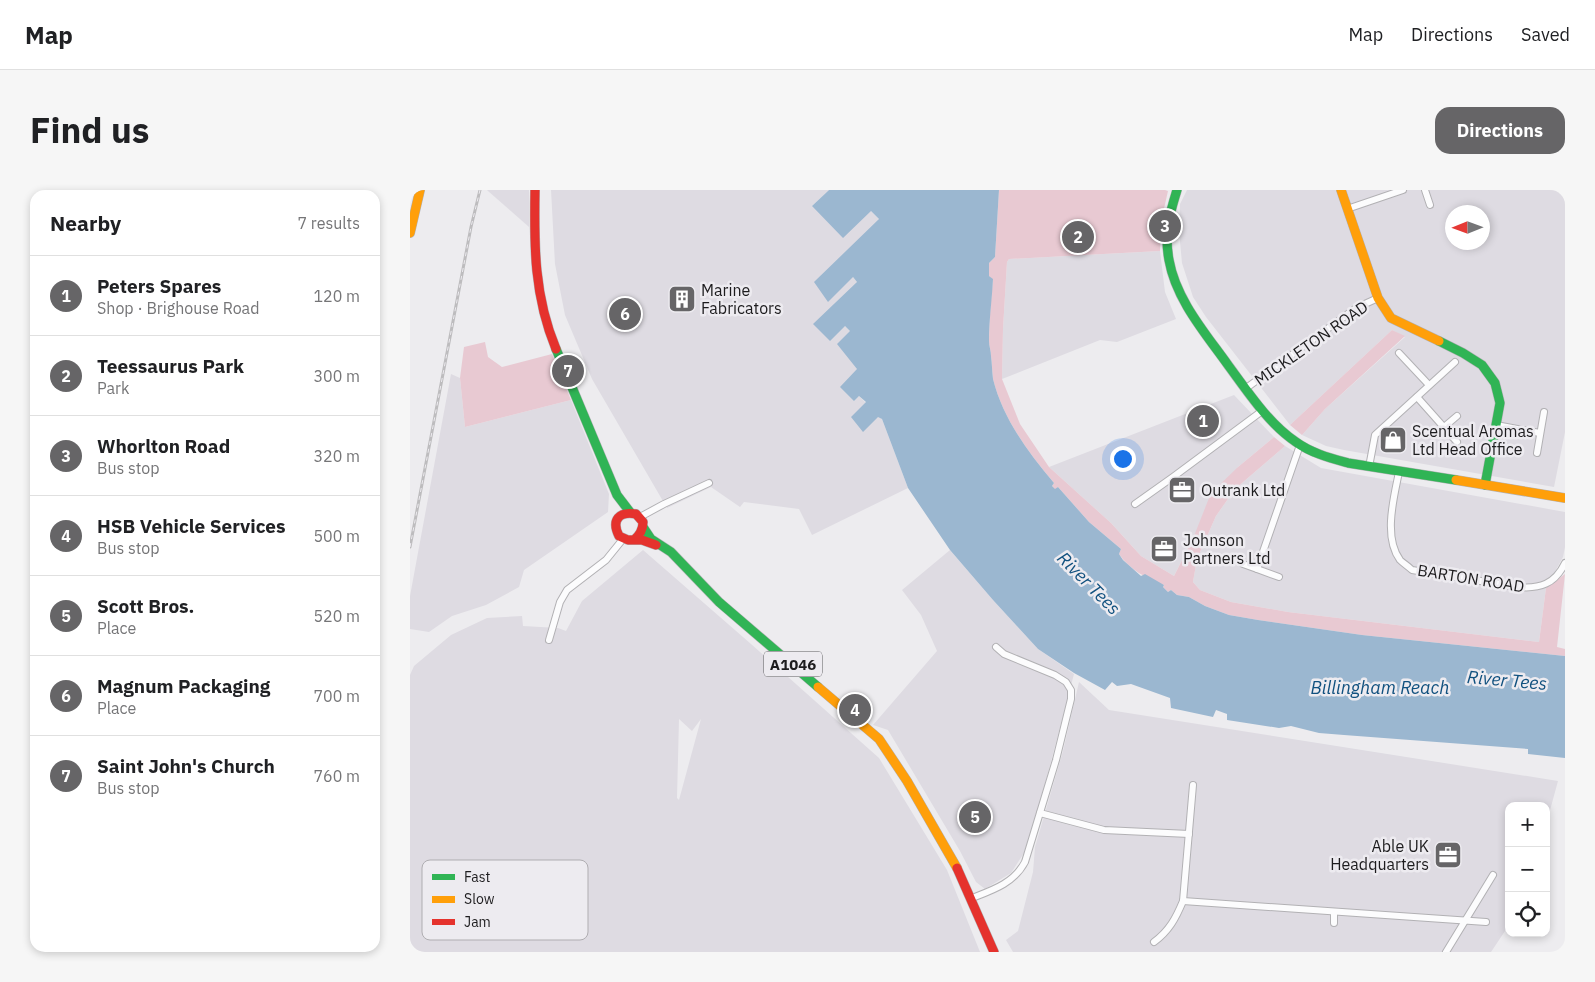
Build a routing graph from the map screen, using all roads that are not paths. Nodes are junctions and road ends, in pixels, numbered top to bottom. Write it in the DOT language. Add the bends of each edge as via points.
graph roads {
  1 [pos="420,190"];
  2 [pos="535,190"];
  3 [pos="1177,190"];
  4 [pos="1341,190"];
  5 [pos="1403,190"];
  6 [pos="1424,190"];
  7 [pos="1430,205"];
  8 [pos="1348,209"];
  9 [pos="410,233"];
  10 [pos="1378,298"];
  11 [pos="1399,353"];
  12 [pos="1455,362"];
  13 [pos="1429,385"];
  14 [pos="1245,389"];
  15 [pos="1417,397"];
  16 [pos="1262,410"];
  17 [pos="1544,412"];
  18 [pos="1457,416"];
  19 [pos="1496,425"];
  20 [pos="1444,427"];
  21 [pos="1540,433"];
  22 [pos="1457,442"];
  23 [pos="1300,445"];
  24 [pos="1537,453"];
  25 [pos="1369,467"];
  26 [pos="1399,472"];
  27 [pos="709,483"];
  28 [pos="1485,485"];
  29 [pos="616,494"];
  30 [pos="1565,498"];
  31 [pos="1135,504"];
  32 [pos="630,512"];
  33 [pos="640,517"];
  34 [pos="616,521"];
  35 [pos="643,526"];
  36 [pos="623,539"];
  37 [pos="634,540"];
  38 [pos="661,546"];
  39 [pos="1565,563"];
  40 [pos="1243,564"];
  41 [pos="1257,569"];
  42 [pos="1279,577"];
  43 [pos="549,640"];
  44 [pos="996,647"];
  45 [pos="1193,785"];
  46 [pos="1040,813"];
  47 [pos="1189,834"];
  48 [pos="1494,875"];
  49 [pos="972,898"];
  50 [pos="1183,901"];
  51 [pos="1334,912"];
  52 [pos="1457,920"];
  53 [pos="1466,921"];
  54 [pos="1486,922"];
  55 [pos="1334,923"];
  56 [pos="1459,932"];
  57 [pos="1154,942"];
  58 [pos="993,950"];
  59 [pos="1446,952"];
  1 -- 9 [label="main road"];
  2 -- 29 [label="main road" via="537,278 547,326"];
  3 -- 14 [label="main road" via="1170,208 1167,238 1175,283 1192,315"];
  4 -- 8 [label="main road"];
  5 -- 8 [label="street"];
  6 -- 7 [label="street"];
  8 -- 10 [label="main road"];
  10 -- 14 [label="street, MICKLETON ROAD" via="1356,308"];
  10 -- 19 [label="main road" via="1391,318 1463,352 1482,365 1495,383 1500,403"];
  11 -- 13 [label="street"];
  12 -- 13 [label="street"];
  13 -- 15 [label="street"];
  14 -- 16 [label="main road"];
  15 -- 20 [label="street"];
  15 -- 25 [label="street" via="1375,435"];
  16 -- 23 [label="main road"];
  16 -- 31 [label="street"];
  17 -- 21 [label="street"];
  18 -- 20 [label="street"];
  19 -- 21 [label="street"];
  19 -- 28 [label="main road"];
  20 -- 22 [label="street"];
  21 -- 24 [label="street"];
  23 -- 25 [label="main road" via="1326,458"];
  23 -- 41 [label="street"];
  25 -- 26 [label="main road"];
  26 -- 28 [label="main road"];
  26 -- 39 [label="street, BARTON ROAD" via="1390,528 1395,550 1401,561 1412,570 1531,588 1544,586 1561,572"];
  27 -- 33 [label="street"];
  28 -- 30 [label="main road"];
  29 -- 32 [label="main road"];
  29 -- 34 [label="main road"];
  32 -- 33 [label="main road"];
  32 -- 34 [label="main road" via="622,514"];
  33 -- 35 [label="main road, A1046"];
  34 -- 36 [label="main road" via="616,532"];
  35 -- 37 [label="main road"];
  35 -- 38 [label="main road, A1046" via="651,539"];
  36 -- 37 [label="main road, A1046"];
  36 -- 43 [label="street" via="606,560 567,590 560,602"];
  37 -- 38 [label="main road, A1046"];
  38 -- 49 [label="main road, A1046" via="671,552 720,602 880,739 957,867"];
  40 -- 41 [label="street"];
  41 -- 42 [label="street"];
  44 -- 46 [label="street" via="1004,654 1056,675 1066,682 1070,690 1071,699"];
  45 -- 47 [label="street"];
  46 -- 47 [label="street" via="1104,830"];
  46 -- 49 [label="street" via="1020,872 1002,886"];
  47 -- 50 [label="street"];
  48 -- 53 [label="street"];
  49 -- 58 [label="main road, A1046"];
  50 -- 51 [label="street"];
  50 -- 57 [label="street" via="1166,933"];
  51 -- 52 [label="street"];
  51 -- 55 [label="street"];
  52 -- 53 [label="street"];
  52 -- 56 [label="street"];
  53 -- 54 [label="street"];
  53 -- 56 [label="street"];
  56 -- 59 [label="street"];
}
